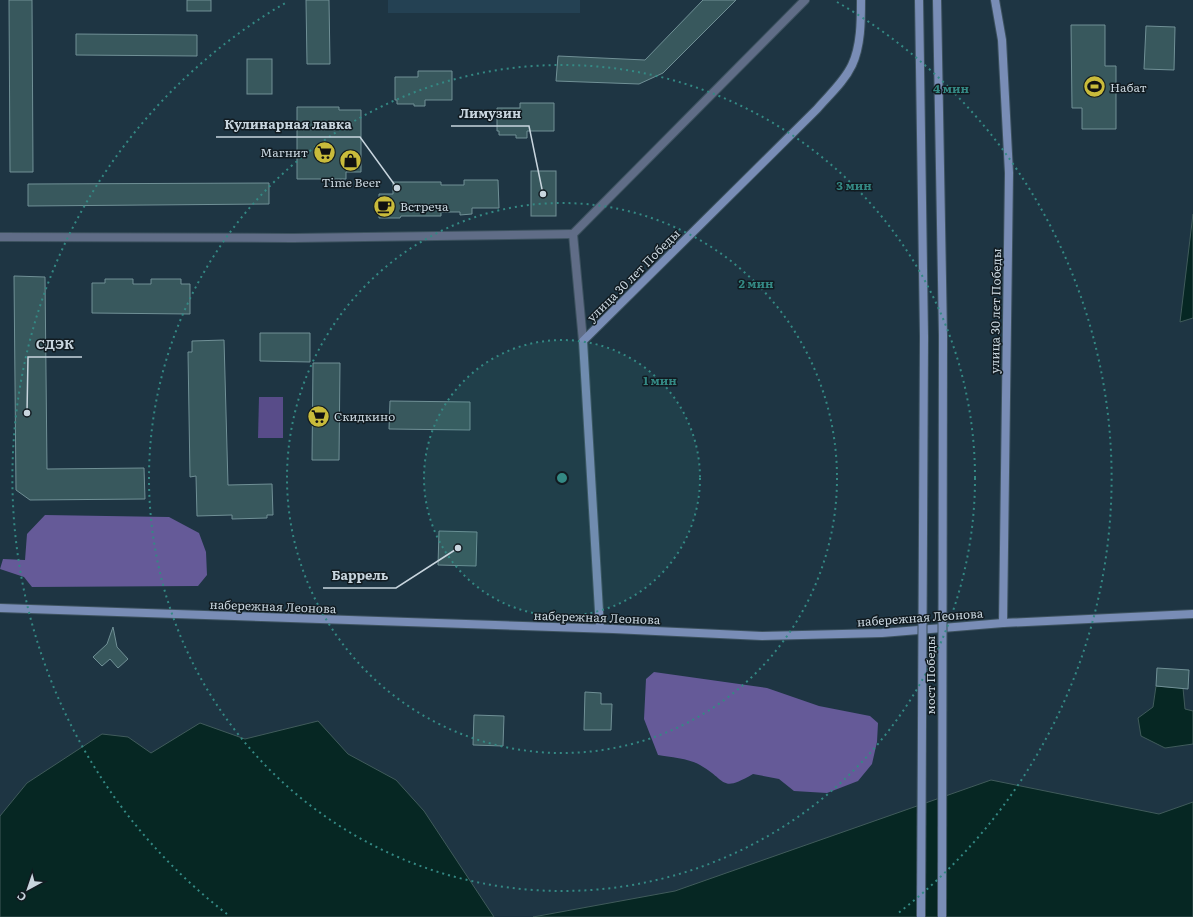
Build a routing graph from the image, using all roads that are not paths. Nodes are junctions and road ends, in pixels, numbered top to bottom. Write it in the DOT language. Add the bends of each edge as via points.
graph roads {
  1 [pos="805,0"];
  2 [pos="861,0"];
  3 [pos="919,0"];
  4 [pos="937,0"];
  5 [pos="995,0"];
  6 [pos="573,234"];
  7 [pos="0,237"];
  8 [pos="583,341"];
  9 [pos="0,608"];
  10 [pos="1193,614"];
  11 [pos="1003,623"];
  12 [pos="600,628"];
  13 [pos="921,917"];
  14 [pos="942,917"];
  1 -- 6 [label="street"];
  2 -- 8 [label="main road, улица 30 лет Победы" via="858,44 852,64 842,80 817,109"];
  3 -- 13 [label="main road, bridge" via="924,337"];
  4 -- 14 [label="main road, мост Победы, bridge" via="943,336"];
  5 -- 11 [label="main road, улица 30 лет Победы" via="1002,40 1009,173"];
  6 -- 7 [label="street" via="293,238"];
  6 -- 8 [label="street"];
  8 -- 12 [label="main road"];
  9 -- 12 [label="main road, набережная Леонова"];
  10 -- 11 [label="main road, набережная Леонова"];
  11 -- 12 [label="main road, набережная Леонова" via="882,633 762,636"];
}
